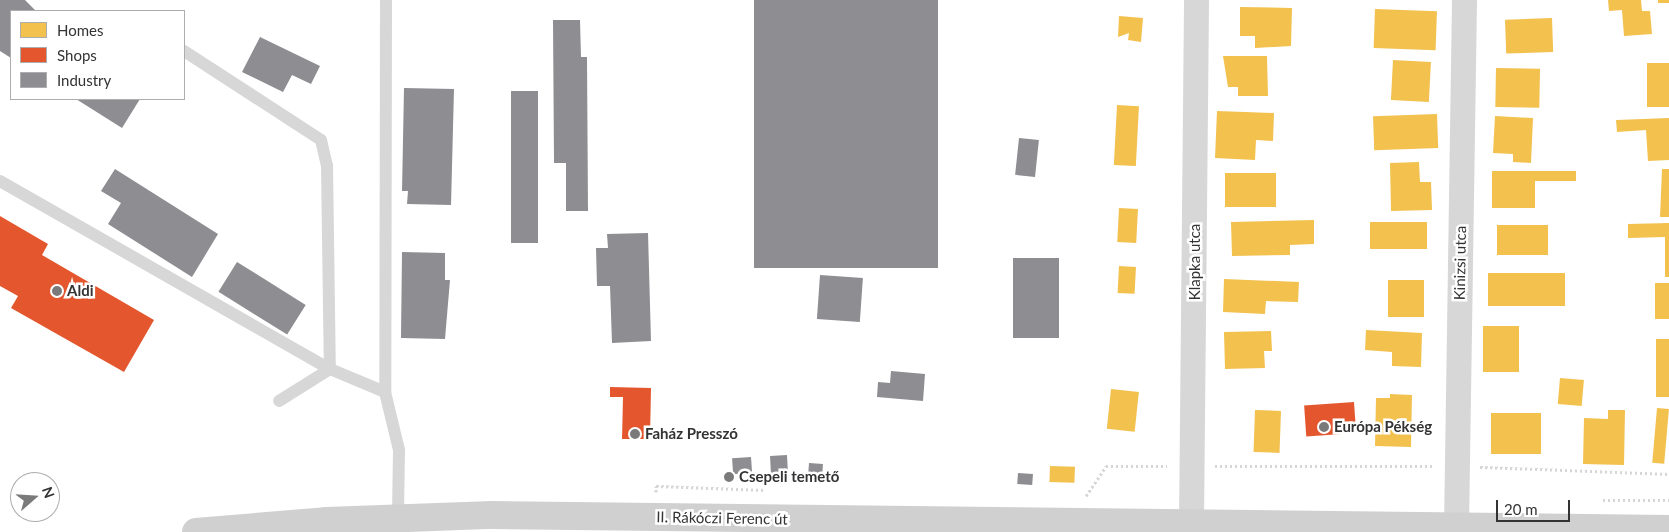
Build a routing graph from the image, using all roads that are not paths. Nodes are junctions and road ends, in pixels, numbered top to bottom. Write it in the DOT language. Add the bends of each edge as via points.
graph roads {
  1 [pos="386,0"];
  2 [pos="1196,0"];
  3 [pos="1464,0"];
  4 [pos="185,52"];
  5 [pos="0,181"];
  6 [pos="330,369"];
  7 [pos="385,392"];
  8 [pos="279,401"];
  9 [pos="398,517"];
  10 [pos="613,524"];
  11 [pos="1191,524"];
  12 [pos="1456,527"];
  13 [pos="1306,529"];
  14 [pos="1669,529"];
  15 [pos="1490,530"];
  16 [pos="196,532"];
  1 -- 7 [label="lane"];
  2 -- 11 [label="street, Klapka utca"];
  3 -- 12 [label="street, Kinizsi utca"];
  4 -- 6 [label="lane" via="321,140 327,165"];
  5 -- 6 [label="lane"];
  6 -- 7 [label="lane"];
  6 -- 8 [label="lane"];
  7 -- 9 [label="lane" via="399,450"];
  9 -- 10 [label="main road, II. Rákóczi Ferenc út"];
  9 -- 16 [label="main road, II. Rákóczi Ferenc út"];
  10 -- 11 [label="main road, II. Rákóczi Ferenc út" via="655,517"];
  11 -- 13 [label="main road, II. Rákóczi Ferenc út"];
  12 -- 13 [label="main road, II. Rákóczi Ferenc út"];
  12 -- 15 [label="main road, II. Rákóczi Ferenc út"];
  14 -- 15 [label="main road, II. Rákóczi Ferenc út"];
}
